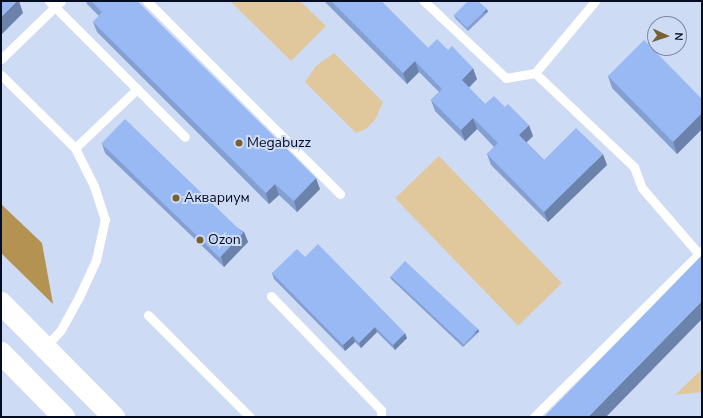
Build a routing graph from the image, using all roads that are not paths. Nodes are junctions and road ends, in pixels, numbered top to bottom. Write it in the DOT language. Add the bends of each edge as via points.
graph roads {
  1 [pos="147,1"];
  2 [pos="424,1"];
  3 [pos="595,1"];
  4 [pos="55,3"];
  5 [pos="1,59"];
  6 [pos="535,73"];
  7 [pos="1,75"];
  8 [pos="137,89"];
  9 [pos="185,137"];
  10 [pos="75,148"];
  11 [pos="340,194"];
  12 [pos="700,252"];
  13 [pos="271,296"];
  14 [pos="1,304"];
  15 [pos="148,314"];
  16 [pos="45,347"];
  17 [pos="1,352"];
  18 [pos="20,372"];
  19 [pos="57,413"];
  20 [pos="114,417"];
  21 [pos="250,417"];
  22 [pos="381,417"];
  23 [pos="534,417"];
  1 -- 11 [label="lane"];
  2 -- 6 [label="lane" via="506,78"];
  3 -- 6 [label="lane"];
  4 -- 5 [label="lane"];
  4 -- 8 [label="lane"];
  6 -- 12 [label="lane" via="634,167 642,188"];
  7 -- 10 [label="lane"];
  8 -- 9 [label="lane"];
  8 -- 10 [label="lane"];
  10 -- 16 [label="lane" via="94,186 105,219 96,260 60,331"];
  12 -- 23 [label="lane"];
  13 -- 22 [label="lane" via="381,410"];
  14 -- 16 [label="main road"];
  15 -- 21 [label="lane"];
  16 -- 18 [label="main road"];
  16 -- 20 [label="main road"];
  17 -- 18 [label="main road"];
  18 -- 19 [label="main road"];
}
